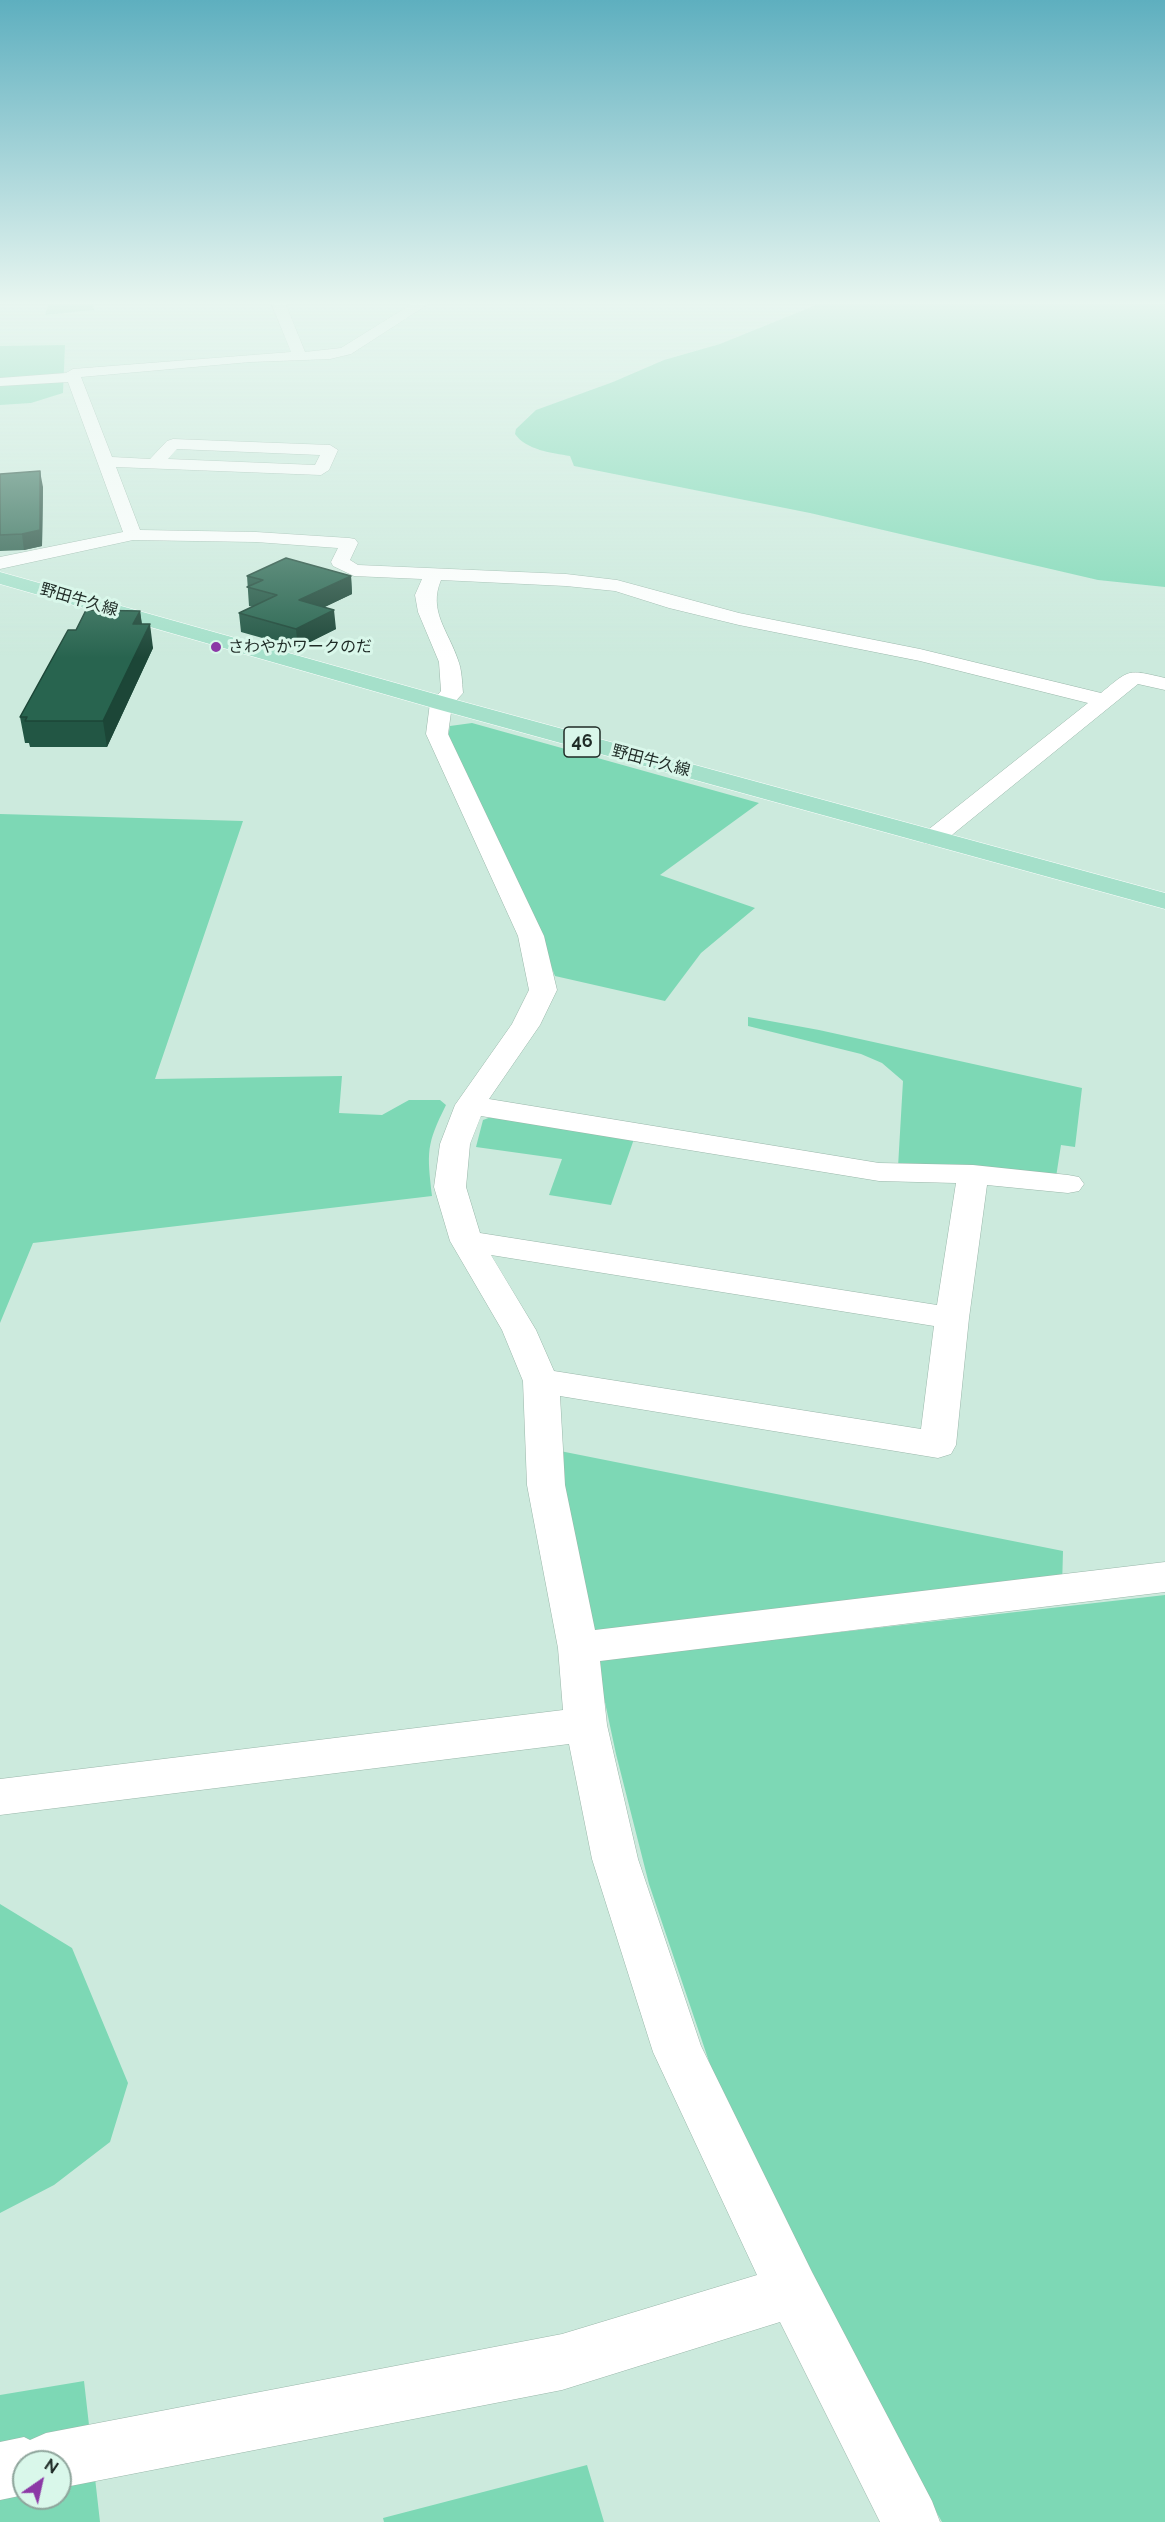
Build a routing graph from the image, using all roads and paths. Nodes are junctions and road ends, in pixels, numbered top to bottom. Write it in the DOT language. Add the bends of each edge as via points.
graph roads {
  1 [pos="90,423"];
  2 [pos="104,462"];
  3 [pos="154,464"];
  4 [pos="133,535"];
  5 [pos="0,563"];
  6 [pos="434,574"];
  7 [pos="0,578"];
  8 [pos="1165,684"];
  9 [pos="1106,701"];
  10 [pos="441,703"];
  11 [pos="933,838"];
  12 [pos="1165,901"];
  13 [pos="470,1105"];
  14 [pos="973,1174"];
  15 [pos="1068,1184"];
  16 [pos="466,1241"];
  17 [pos="952,1318"];
  18 [pos="541,1381"];
  19 [pos="1165,1577"];
  20 [pos="578,1648"];
  21 [pos="586,1725"];
  22 [pos="0,1797"];
  23 [pos="793,2291"];
  24 [pos="72,2457"];
  25 [pos="911,2522"];
  1 -- 2 [label="street"];
  2 -- 3 [label="street"];
  2 -- 4 [label="street"];
  3 -- 3 [label="street" via="321,470 330,450 173,444"];
  4 -- 5 [label="street"];
  4 -- 6 [label="street" via="349,543 340,562 354,570"];
  6 -- 9 [label="street" via="617,586 739,619 920,655"];
  6 -- 10 [label="street" via="425,595 449,662 452,693"];
  7 -- 10 [label="main road, 野田牛久線 / 46"];
  8 -- 9 [label="street" via="1134,677"];
  9 -- 11 [label="street"];
  10 -- 11 [label="main road, 野田牛久線 / 46"];
  10 -- 13 [label="street" via="437,734 531,936 543,990 526,1025"];
  11 -- 12 [label="main road, 野田牛久線 / 46"];
  13 -- 14 [label="street" via="879,1172"];
  13 -- 16 [label="street" via="455,1144 450,1187"];
  14 -- 15 [label="street"];
  14 -- 17 [label="street"];
  16 -- 17 [label="street"];
  16 -- 18 [label="street" via="519,1330"];
  17 -- 18 [label="street" via="938,1446"];
  18 -- 20 [label="street" via="546,1485"];
  19 -- 20 [label="street"];
  20 -- 21 [label="street"];
  21 -- 22 [label="street"];
  21 -- 23 [label="street" via="615,1859 678,2052"];
  23 -- 24 [label="street" via="561,2362"];
  23 -- 25 [label="street"];
}
